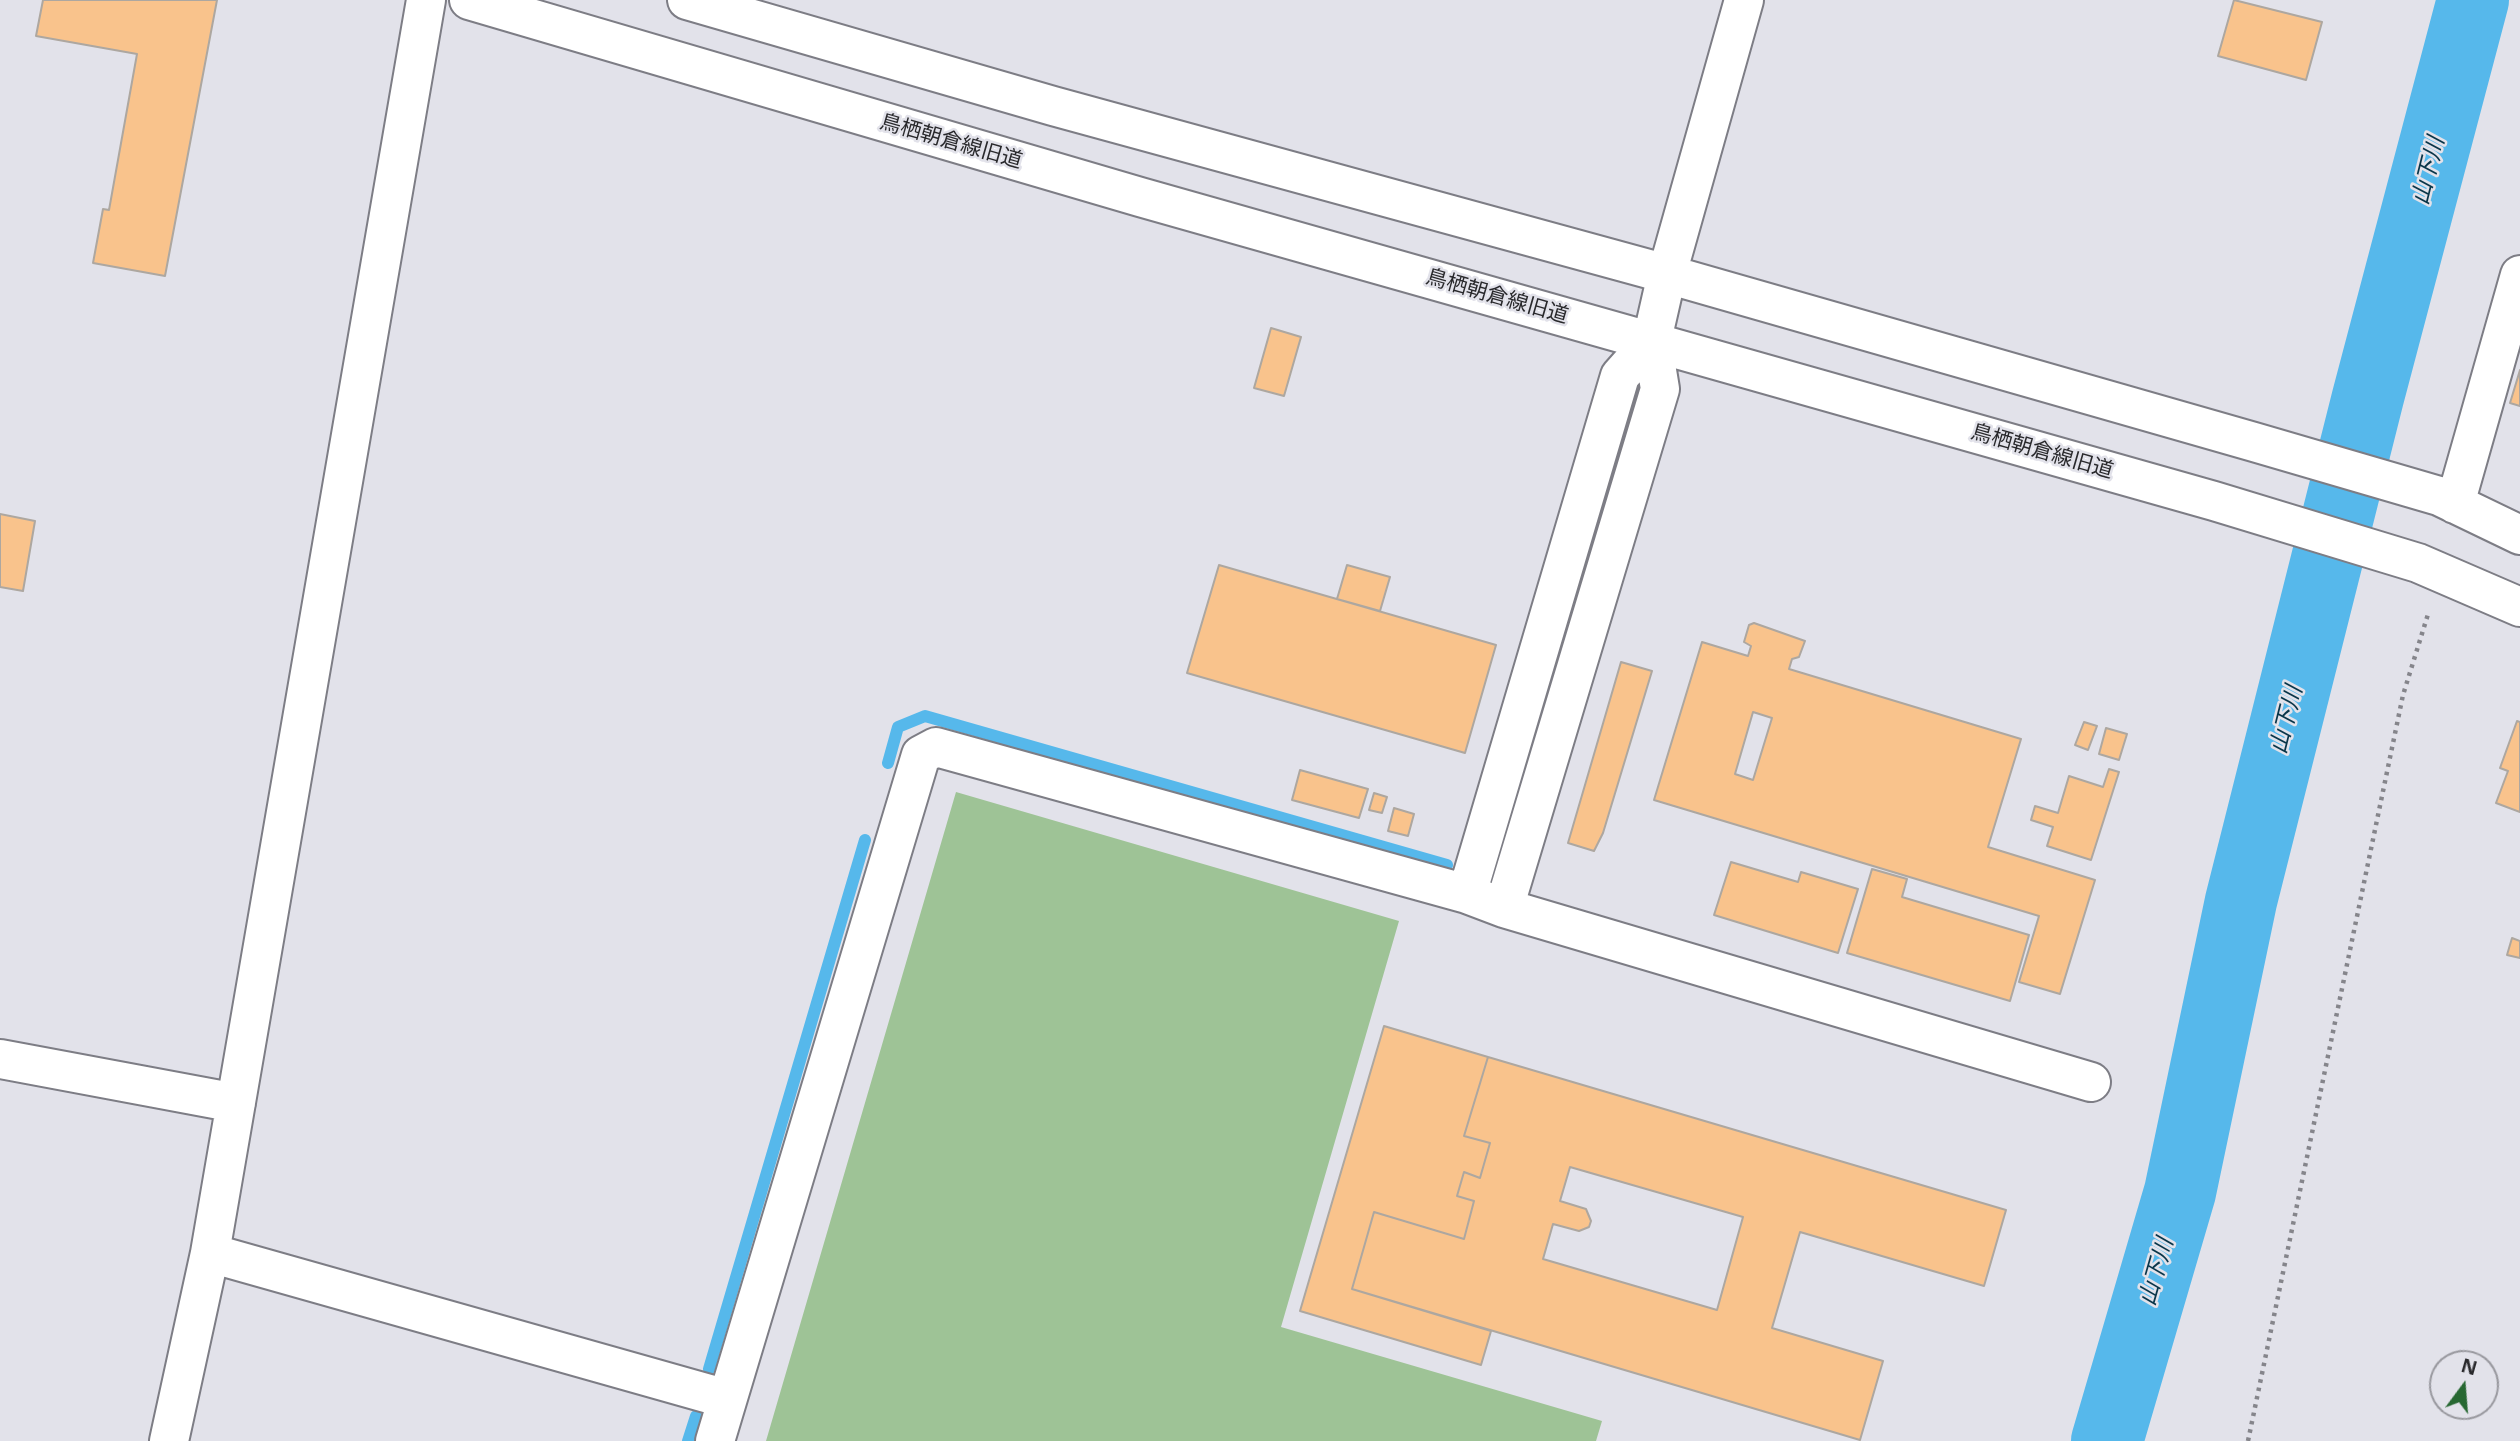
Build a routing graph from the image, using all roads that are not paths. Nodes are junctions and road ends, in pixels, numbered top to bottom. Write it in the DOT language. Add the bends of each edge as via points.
graph roads {
  1 [pos="426,0"];
  2 [pos="469,0"];
  3 [pos="688,0"];
  4 [pos="1744,0"];
  5 [pos="1667,274"];
  6 [pos="2520,275"];
  7 [pos="1652,340"];
  8 [pos="2446,500"];
  9 [pos="2520,535"];
  10 [pos="2520,607"];
  11 [pos="1467,894"];
  12 [pos="1504,908"];
  13 [pos="0,1059"];
  14 [pos="2091,1082"];
  15 [pos="236,1103"];
  16 [pos="210,1253"];
  17 [pos="727,1399"];
  18 [pos="169,1441"];
  19 [pos="715,1441"];
  1 -- 15 [label="street"];
  2 -- 7 [label="street, 鳥栖朝倉線旧道" via="1140,197"];
  3 -- 5 [label="street" via="1053,106"];
  4 -- 5 [label="street"];
  5 -- 7 [label="street"];
  5 -- 8 [label="street"];
  6 -- 8 [label="street"];
  7 -- 10 [label="street, 鳥栖朝倉線旧道" via="2235,508 2429,568"];
  7 -- 11 [label="street" via="1620,376"];
  7 -- 12 [label="street" via="1660,389"];
  8 -- 9 [label="street"];
  11 -- 12 [label="street"];
  11 -- 17 [label="street" via="936,747 921,755"];
  12 -- 14 [label="street"];
  13 -- 15 [label="street"];
  15 -- 16 [label="street"];
  16 -- 17 [label="street"];
  16 -- 18 [label="street"];
  17 -- 19 [label="street"];
}
